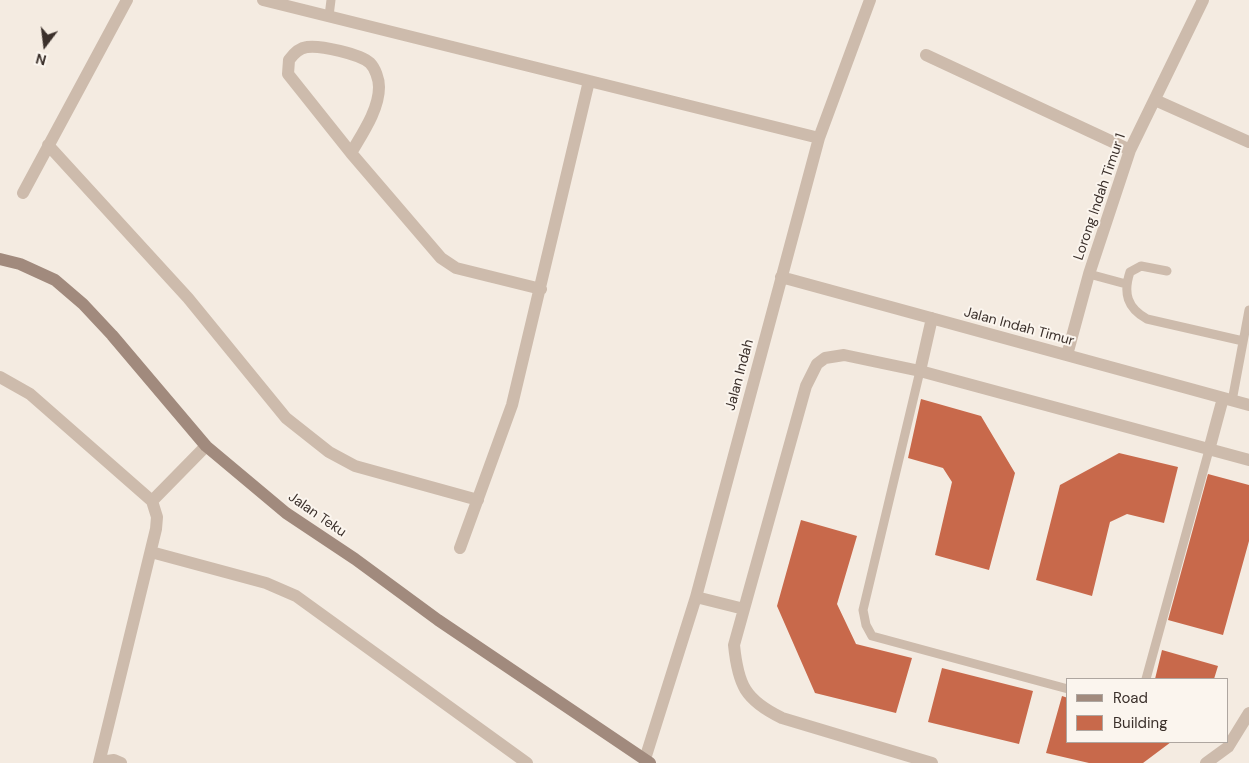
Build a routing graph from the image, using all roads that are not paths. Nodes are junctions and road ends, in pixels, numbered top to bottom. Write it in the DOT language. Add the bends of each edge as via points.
graph roads {
  1 [pos="127,0"];
  2 [pos="263,0"];
  3 [pos="331,0"];
  4 [pos="870,0"];
  5 [pos="1203,0"];
  6 [pos="329,16"];
  7 [pos="926,55"];
  8 [pos="589,81"];
  9 [pos="1155,100"];
  10 [pos="819,138"];
  11 [pos="1249,142"];
  12 [pos="48,145"];
  13 [pos="1130,150"];
  14 [pos="351,153"];
  15 [pos="22,193"];
  16 [pos="0,259"];
  17 [pos="1167,271"];
  18 [pos="1089,274"];
  19 [pos="781,277"];
  20 [pos="1126,284"];
  21 [pos="541,289"];
  22 [pos="1249,310"];
  23 [pos="932,318"];
  24 [pos="1243,340"];
  25 [pos="1067,355"];
  26 [pos="920,371"];
  27 [pos="0,377"];
  28 [pos="1228,399"];
  29 [pos="1249,405"];
  30 [pos="206,446"];
  31 [pos="1209,450"];
  32 [pos="1249,460"];
  33 [pos="478,500"];
  34 [pos="152,501"];
  35 [pos="460,548"];
  36 [pos="151,552"];
  37 [pos="696,596"];
  38 [pos="744,609"];
  39 [pos="1146,678"];
  40 [pos="1066,688"];
  41 [pos="1249,713"];
  42 [pos="647,761"];
  43 [pos="100,762"];
  44 [pos="121,763"];
  45 [pos="527,763"];
  46 [pos="932,763"];
  47 [pos="1206,763"];
  1 -- 12 [label="street"];
  2 -- 6 [label="street"];
  3 -- 6 [label="lane"];
  4 -- 10 [label="street, Jalan Indah"];
  5 -- 9 [label="street, Lorong Indah Timur 1"];
  6 -- 8 [label="street"];
  7 -- 13 [label="street"];
  8 -- 10 [label="street"];
  8 -- 21 [label="street"];
  9 -- 11 [label="street"];
  9 -- 13 [label="street, Lorong Indah Timur 1"];
  10 -- 19 [label="street, Jalan Indah"];
  12 -- 15 [label="street"];
  12 -- 33 [label="street" via="188,298 286,418 302,433 355,466"];
  13 -- 18 [label="street, Lorong Indah Timur 1"];
  14 -- 14 [label="street" via="288,74 289,60 299,50 312,47 355,56 370,63 376,71 379,87 374,108"];
  14 -- 21 [label="street" via="440,258 456,268"];
  16 -- 30 [label="main road, Jalan Teku" via="20,264 54,280 83,304"];
  17 -- 20 [label="lane" via="1140,266 1130,272"];
  18 -- 20 [label="lane"];
  18 -- 25 [label="street, Lorong Indah Timur 1"];
  19 -- 23 [label="street, Jalan Indah Timur"];
  19 -- 37 [label="street, Jalan Indah"];
  20 -- 24 [label="lane" via="1128,303 1147,319"];
  21 -- 33 [label="street" via="512,405"];
  22 -- 24 [label="lane"];
  23 -- 25 [label="street, Jalan Indah Timur"];
  23 -- 26 [label="street"];
  24 -- 28 [label="lane"];
  25 -- 28 [label="street, Jalan Indah Timur"];
  26 -- 31 [label="street"];
  26 -- 38 [label="street" via="844,355 825,358 817,364 806,386"];
  26 -- 40 [label="lane" via="863,610 866,625 872,636"];
  27 -- 34 [label="street" via="30,394"];
  28 -- 29 [label="street, Jalan Indah Timur"];
  28 -- 31 [label="street"];
  30 -- 34 [label="street"];
  30 -- 42 [label="main road, Jalan Teku" via="286,513"];
  31 -- 32 [label="street"];
  31 -- 39 [label="lane"];
  33 -- 35 [label="street"];
  34 -- 36 [label="street" via="158,517"];
  36 -- 43 [label="street"];
  36 -- 45 [label="street" via="266,583 296,596"];
  37 -- 38 [label="street"];
  37 -- 42 [label="street, Jalan Indah"];
  38 -- 46 [label="street" via="734,645 736,665 744,688 759,707 782,718"];
  41 -- 47 [label="street" via="1228,747"];
  43 -- 44 [label="street" via="114,760"];
}
